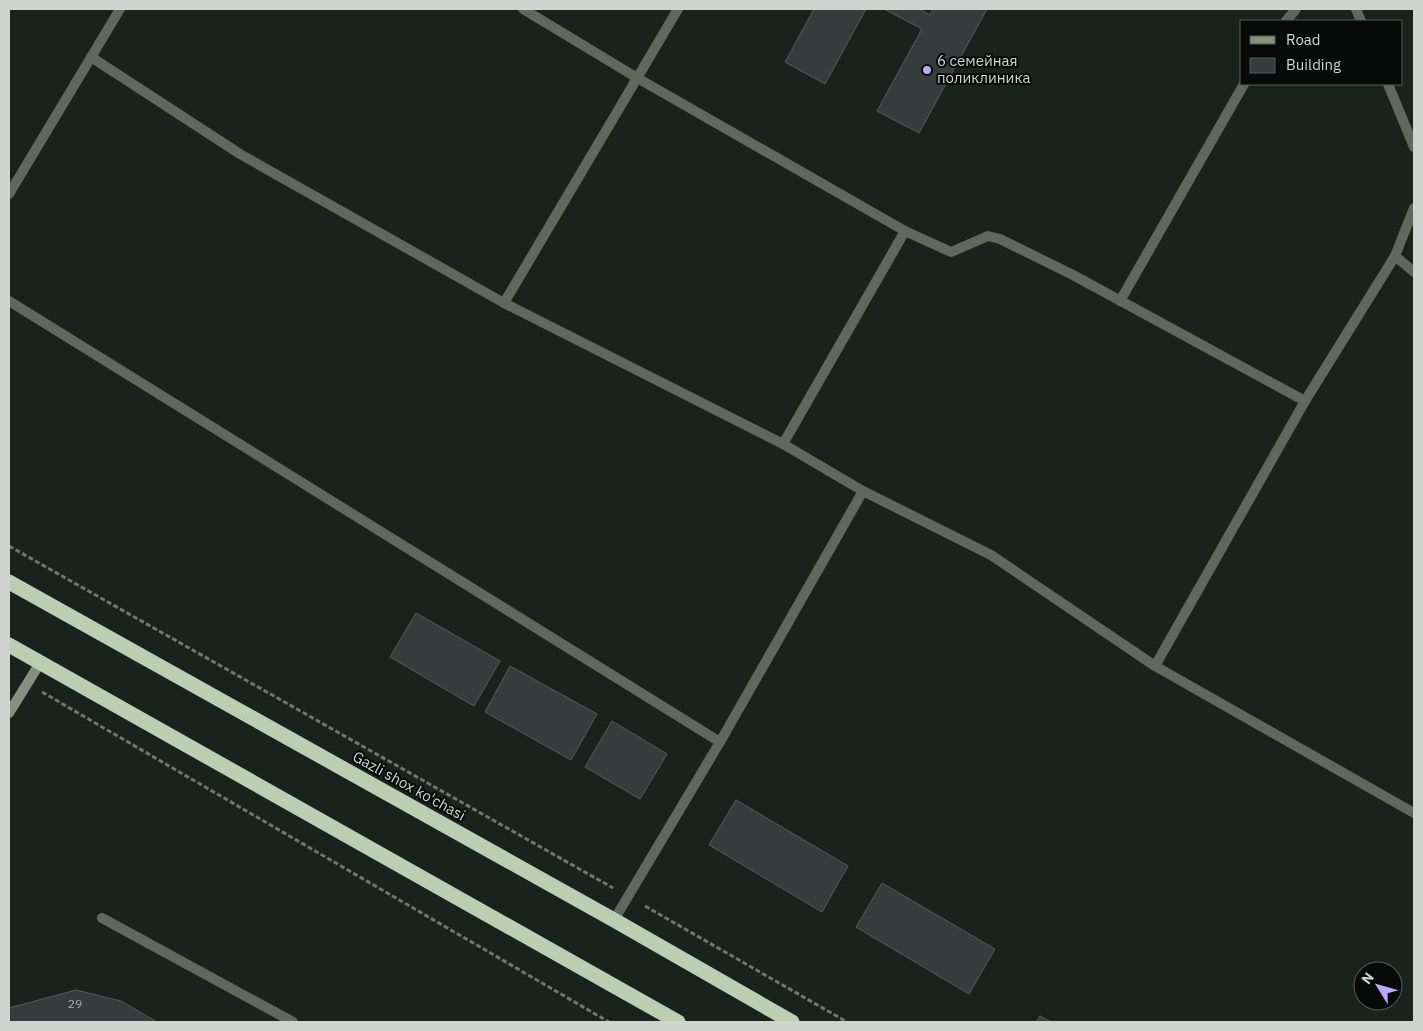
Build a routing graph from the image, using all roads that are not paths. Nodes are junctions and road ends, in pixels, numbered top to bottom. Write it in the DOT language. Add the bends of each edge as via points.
graph roads {
  1 [pos="120,9"];
  2 [pos="523,9"];
  3 [pos="678,9"];
  4 [pos="1296,9"];
  5 [pos="1287,20"];
  6 [pos="91,57"];
  7 [pos="639,79"];
  8 [pos="1243,85"];
  9 [pos="1388,85"];
  10 [pos="1414,147"];
  11 [pos="9,194"];
  12 [pos="1414,208"];
  13 [pos="905,231"];
  14 [pos="1395,256"];
  15 [pos="1414,272"];
  16 [pos="1120,301"];
  17 [pos="9,302"];
  18 [pos="504,303"];
  19 [pos="1305,401"];
  20 [pos="783,444"];
  21 [pos="863,491"];
  22 [pos="9,582"];
  23 [pos="9,645"];
  24 [pos="40,663"];
  25 [pos="1155,666"];
  26 [pos="9,713"];
  27 [pos="720,742"];
  28 [pos="1414,813"];
  29 [pos="102,918"];
  30 [pos="614,920"];
  31 [pos="293,1022"];
  32 [pos="678,1022"];
  33 [pos="792,1022"];
  1 -- 6 [label="street"];
  2 -- 7 [label="street"];
  3 -- 7 [label="street"];
  4 -- 5 [label="street"];
  6 -- 11 [label="street"];
  6 -- 18 [label="street" via="240,154"];
  7 -- 13 [label="street"];
  7 -- 18 [label="street"];
  8 -- 16 [label="street"];
  9 -- 10 [label="street"];
  12 -- 14 [label="street"];
  13 -- 16 [label="street" via="951,252 988,236 1000,239"];
  13 -- 20 [label="street"];
  14 -- 15 [label="street"];
  14 -- 19 [label="street"];
  16 -- 19 [label="street"];
  17 -- 27 [label="street"];
  18 -- 20 [label="street"];
  19 -- 25 [label="street"];
  20 -- 21 [label="street"];
  21 -- 25 [label="street" via="991,555"];
  21 -- 27 [label="street"];
  22 -- 30 [label="highway, Gazli shox ko'chasi"];
  23 -- 24 [label="highway"];
  24 -- 26 [label="street"];
  24 -- 32 [label="highway"];
  25 -- 28 [label="street"];
  27 -- 30 [label="street"];
  29 -- 31 [label="street"];
  30 -- 33 [label="highway, Gazli shox ko'chasi"];
}
